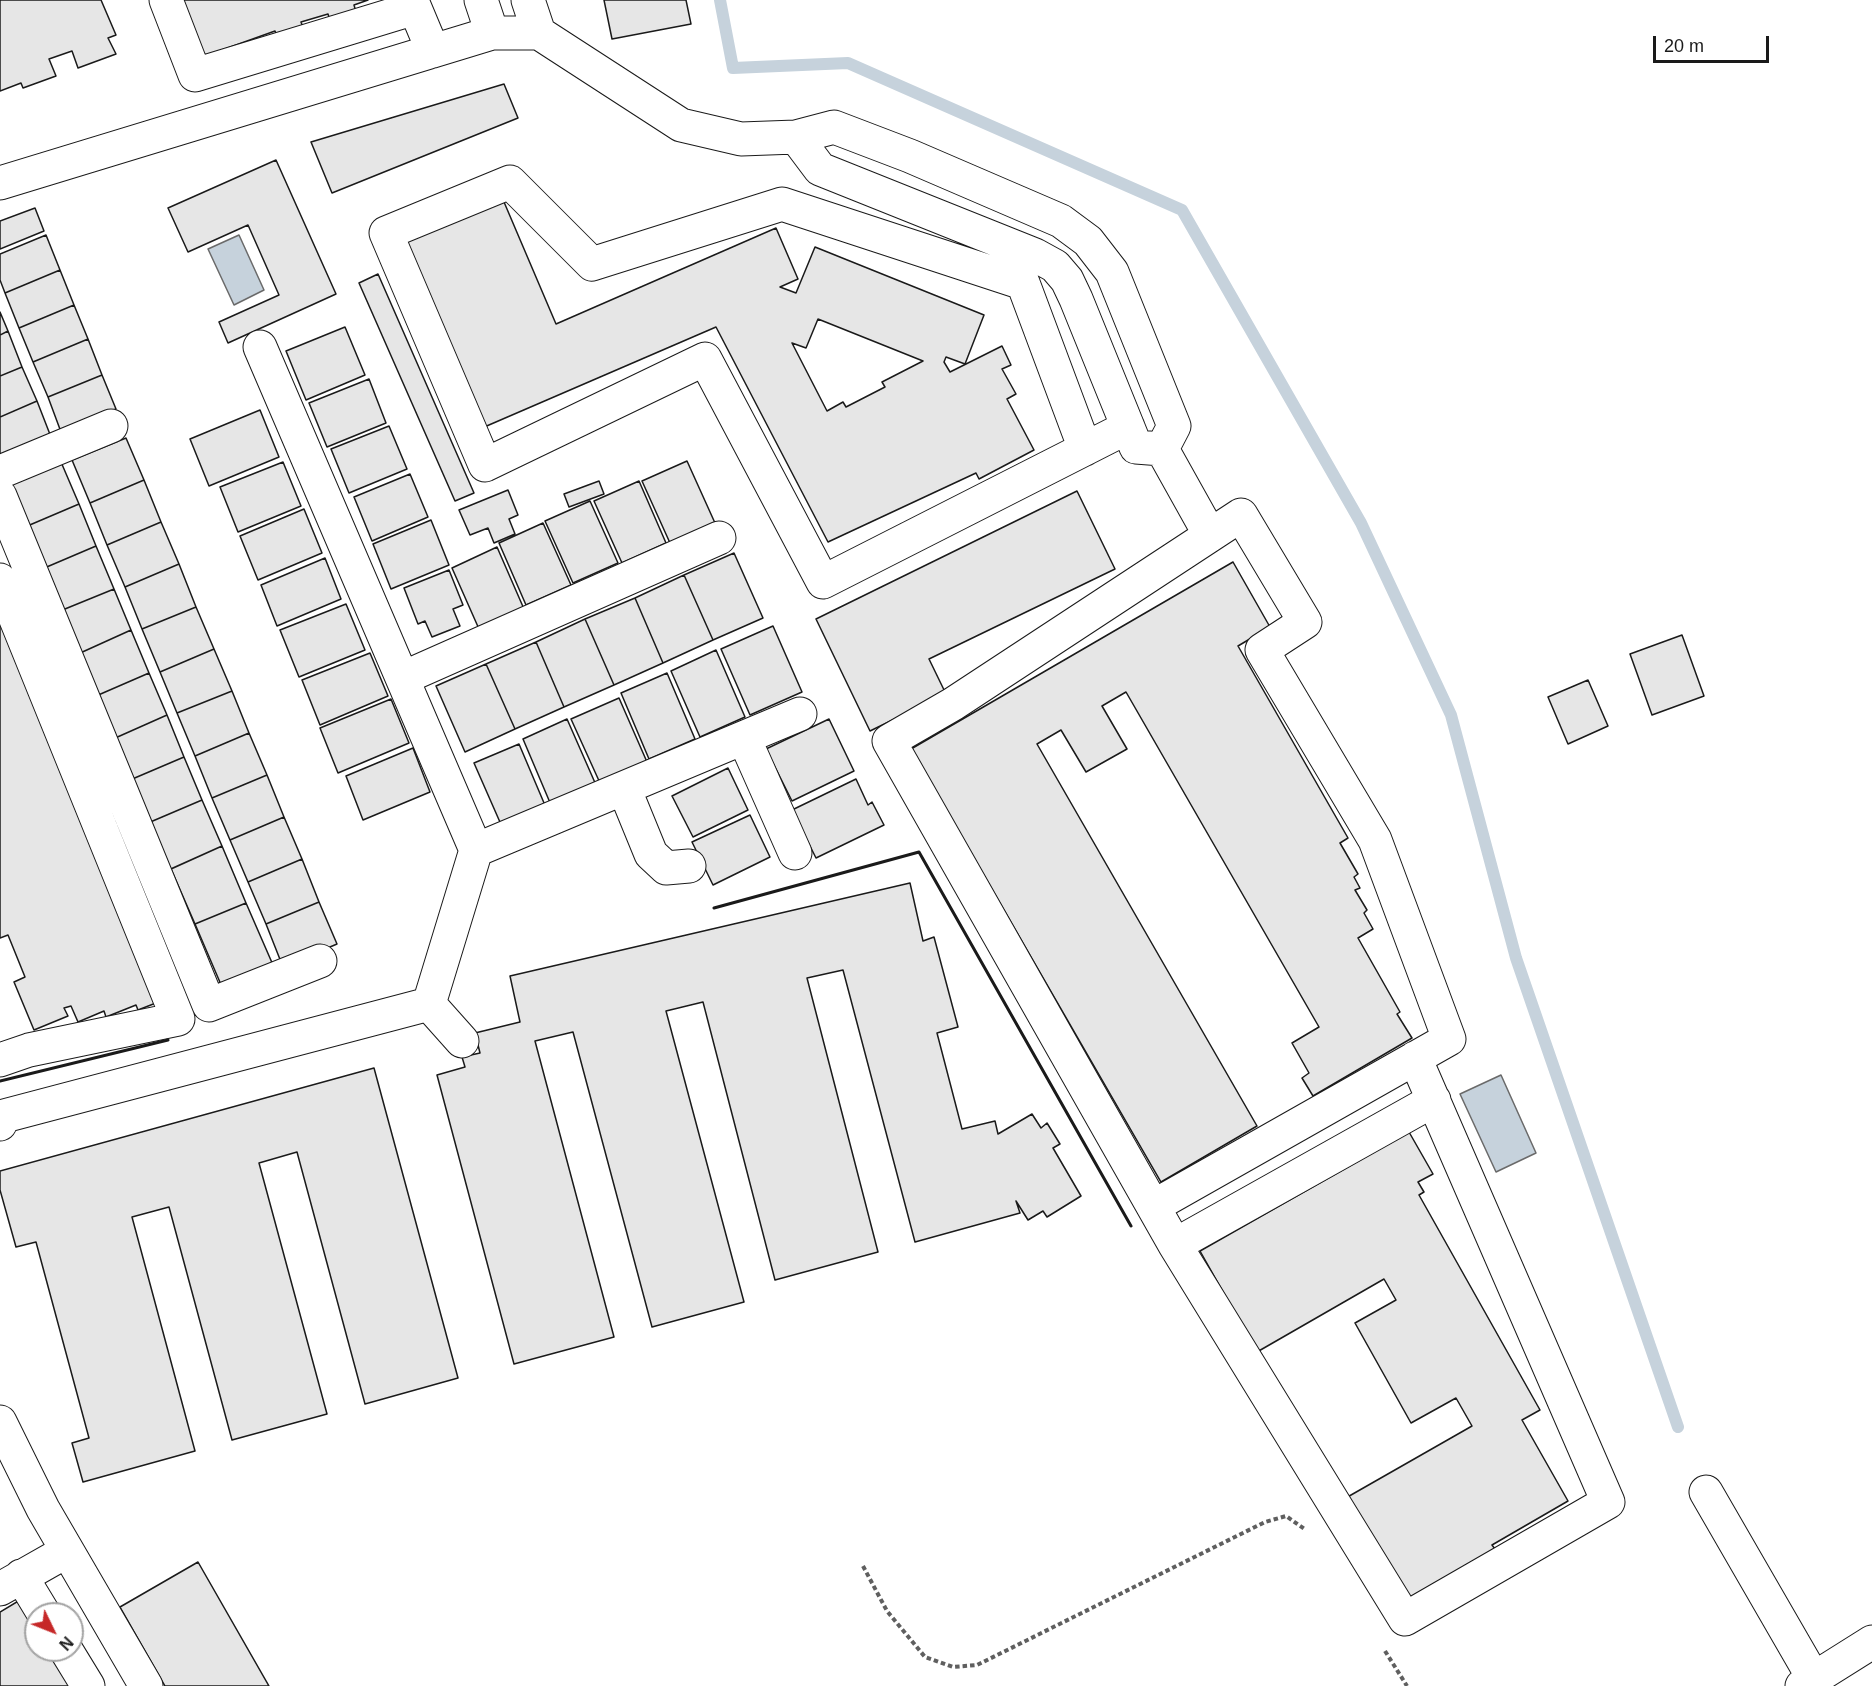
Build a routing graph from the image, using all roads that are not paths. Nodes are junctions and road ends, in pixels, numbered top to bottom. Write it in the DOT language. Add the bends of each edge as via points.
graph roads {
  1 [pos="166,0"];
  2 [pos="482,0"];
  3 [pos="528,0"];
  4 [pos="492,33"];
  5 [pos="539,33"];
  6 [pos="433,51"];
  7 [pos="796,137"];
  8 [pos="0,183"];
  9 [pos="260,347"];
  10 [pos="111,426"];
  11 [pos="1128,428"];
  12 [pos="1085,449"];
  13 [pos="1162,449"];
  14 [pos="0,472"];
  15 [pos="0,496"];
  16 [pos="1210,535"];
  17 [pos="719,538"];
  18 [pos="0,580"];
  19 [pos="403,678"];
  20 [pos="800,714"];
  21 [pos="744,738"];
  22 [pos="624,788"];
  23 [pos="476,850"];
  24 [pos="795,853"];
  25 [pos="689,866"];
  26 [pos="320,961"];
  27 [pos="429,1004"];
  28 [pos="462,1041"];
  29 [pos="1415,1058"];
  30 [pos="0,1060"];
  31 [pos="1434,1100"];
  32 [pos="0,1124"];
  33 [pos="1154,1206"];
  34 [pos="1175,1245"];
  35 [pos="0,1422"];
  36 [pos="1706,1492"];
  37 [pos="67,1551"];
  38 [pos="10,1583"];
  39 [pos="31,1602"];
  40 [pos="1872,1642"];
  41 [pos="73,1662"];
  42 [pos="141,1678"];
  43 [pos="1808,1683"];
  44 [pos="88,1686"];
  45 [pos="108,1686"];
  1 -- 6 [label="street" via="195,75 415,8"];
  2 -- 4 [label="street"];
  3 -- 5 [label="street"];
  4 -- 5 [label="street"];
  4 -- 6 [label="street"];
  5 -- 7 [label="street" via="681,125 741,139"];
  6 -- 8 [label="street"];
  7 -- 11 [label="street" via="820,170 1055,266 1076,299"];
  7 -- 13 [label="street" via="834,127 1061,221 1089,242 1112,273 1174,426"];
  9 -- 19 [label="street"];
  10 -- 14 [label="street"];
  11 -- 12 [label="street"];
  11 -- 13 [label="street" via="1136,447"];
  12 -- 12 [label="street" via="823,582 705,359 485,465 386,233 510,182 592,264 782,204 1023,283"];
  13 -- 16 [label="street"];
  15 -- 26 [label="street" via="209,1005"];
  16 -- 29 [label="street" via="1241,514 1305,622 1262,650 1375,840 1449,1039"];
  16 -- 33 [label="street" via="953,704 889,741"];
  17 -- 19 [label="street"];
  18 -- 30 [label="street" via="178,1019 29,1050"];
  19 -- 23 [label="street"];
  20 -- 21 [label="street"];
  21 -- 22 [label="street"];
  21 -- 24 [label="street"];
  22 -- 23 [label="street"];
  22 -- 25 [label="street" via="651,854 666,868"];
  23 -- 27 [label="street"];
  27 -- 28 [label="street"];
  27 -- 32 [label="street" via="4,1116"];
  29 -- 31 [label="street"];
  29 -- 33 [label="street"];
  31 -- 34 [label="street"];
  31 -- 34 [label="street" via="1608,1502 1405,1619"];
  33 -- 34 [label="street"];
  35 -- 37 [label="street"];
  36 -- 43 [label="street"];
  37 -- 38 [label="street"];
  37 -- 42 [label="street"];
  38 -- 39 [label="street"];
  40 -- 43 [label="street"];
  41 -- 44 [label="street"];
  42 -- 45 [label="street"];
}
